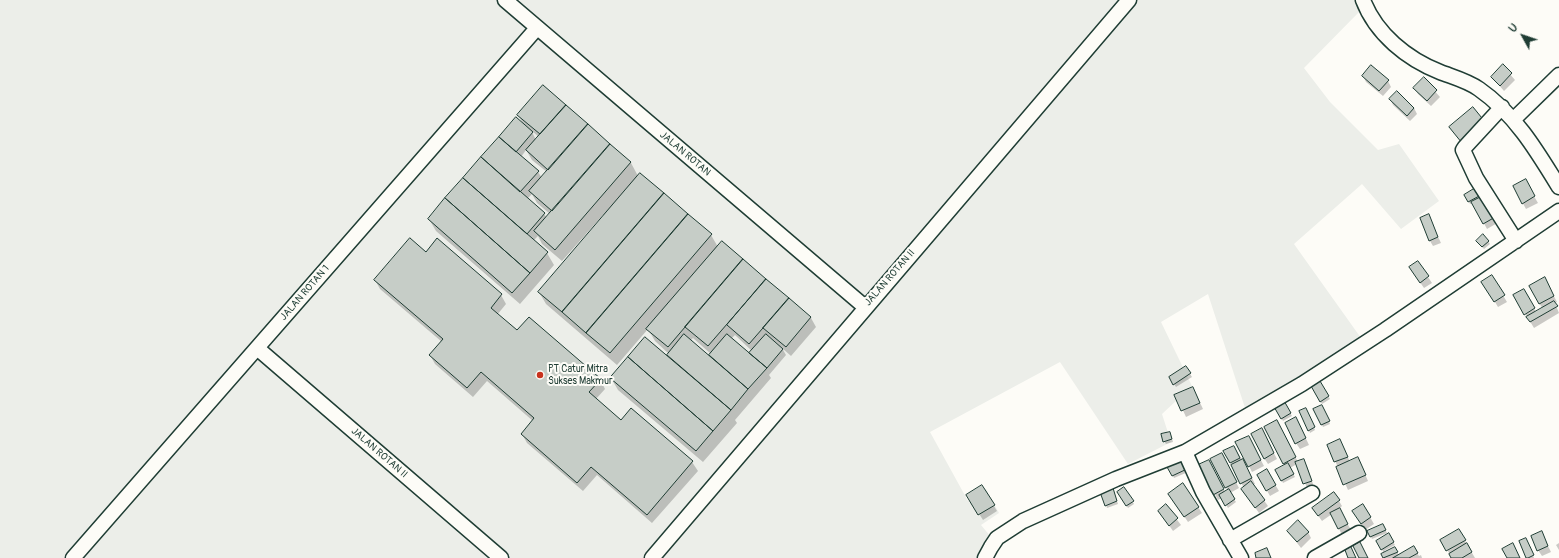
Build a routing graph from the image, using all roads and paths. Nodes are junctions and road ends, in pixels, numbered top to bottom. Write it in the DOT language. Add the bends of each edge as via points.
graph roads {
  1 [pos="505,0"];
  2 [pos="1129,0"];
  3 [pos="1363,0"];
  4 [pos="537,28"];
  5 [pos="1559,75"];
  6 [pos="1502,107"];
  7 [pos="1514,120"];
  8 [pos="1559,187"];
  9 [pos="1559,211"];
  10 [pos="1516,240"];
  11 [pos="865,307"];
  12 [pos="257,348"];
  13 [pos="1184,452"];
  14 [pos="1312,494"];
  15 [pos="1359,533"];
  16 [pos="1230,540"];
  17 [pos="73,558"];
  18 [pos="501,558"];
  19 [pos="652,558"];
  20 [pos="985,558"];
  21 [pos="1241,558"];
  22 [pos="1316,558"];
  1 -- 4 [label="street, JALAN ROTAN"];
  2 -- 11 [label="street, JALAN ROTAN II"];
  3 -- 6 [label="street" via="1375,24 1402,52 1419,63 1478,87"];
  4 -- 11 [label="street, JALAN ROTAN"];
  4 -- 12 [label="street, JALAN ROTAN 1"];
  5 -- 7 [label="street"];
  6 -- 7 [label="street"];
  6 -- 10 [label="street" via="1463,150 1476,178"];
  7 -- 8 [label="street" via="1545,162"];
  9 -- 10 [label="street"];
  10 -- 13 [label="street" via="1343,358"];
  11 -- 19 [label="street, JALAN ROTAN II"];
  12 -- 17 [label="street, JALAN ROTAN 1"];
  12 -- 18 [label="street, JALAN ROTAN II"];
  13 -- 16 [label="street"];
  13 -- 20 [label="street" via="1023,521 997,538"];
  14 -- 16 [label="street"];
  15 -- 22 [label="street"];
  16 -- 21 [label="street"];
}
